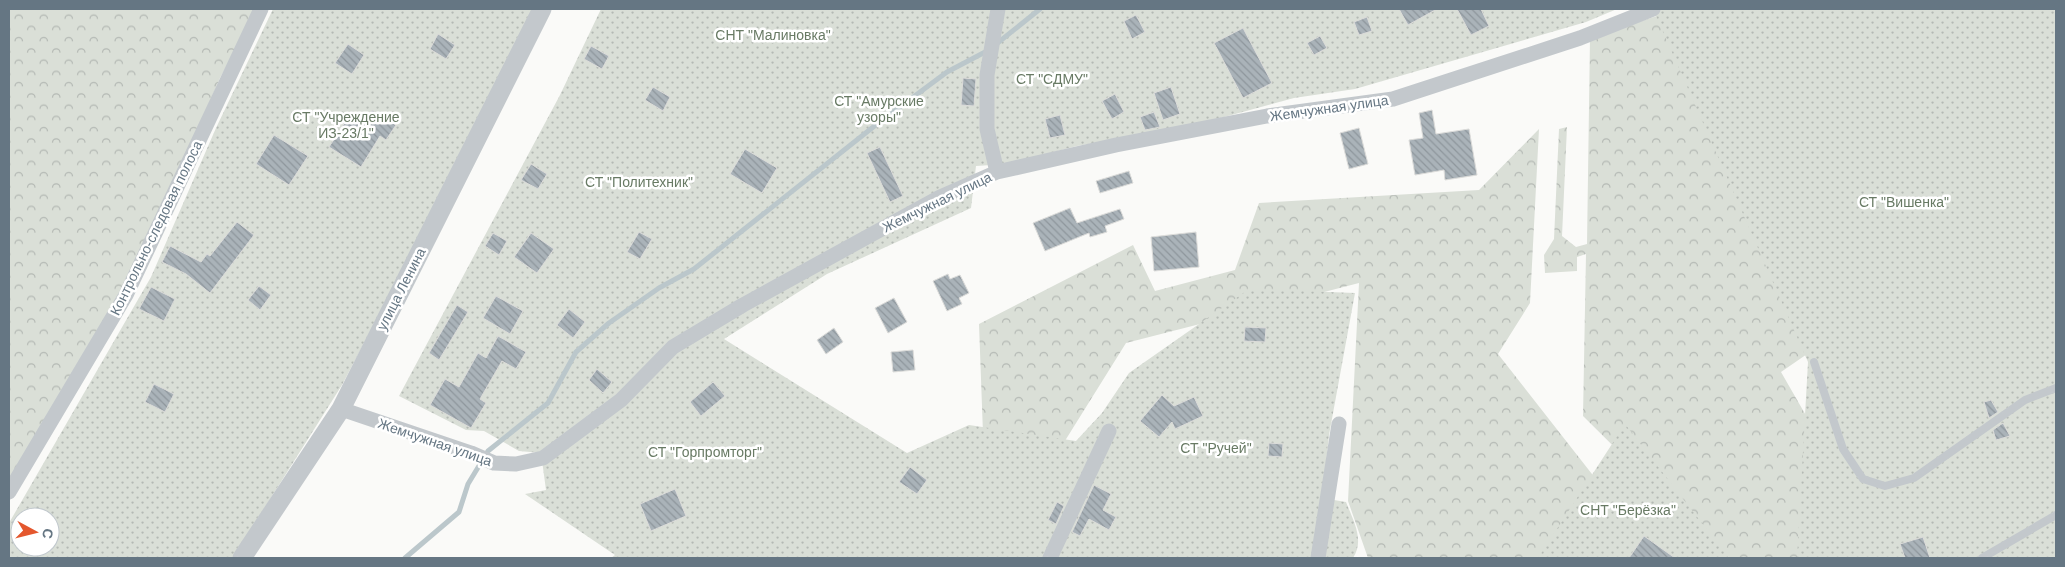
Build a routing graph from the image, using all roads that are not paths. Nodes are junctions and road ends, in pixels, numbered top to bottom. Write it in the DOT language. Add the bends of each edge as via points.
graph roads {
  1 [pos="261,9"];
  2 [pos="542,9"];
  3 [pos="998,9"];
  4 [pos="1653,9"];
  5 [pos="997,172"];
  6 [pos="1814,362"];
  7 [pos="2056,388"];
  8 [pos="341,409"];
  9 [pos="1339,424"];
  10 [pos="1108,431"];
  11 [pos="9,492"];
  12 [pos="2056,515"];
  13 [pos="242,558"];
  14 [pos="1050,558"];
  15 [pos="1318,558"];
  16 [pos="1982,558"];
  1 -- 11 [label="street, Контрольно-следовая полоса" via="126,295"];
  2 -- 8 [label="street, улица Ленина"];
  3 -- 5 [label="street" via="987,76 987,129"];
  4 -- 5 [label="street, Жемчужная улица" via="1580,38 1393,99 1248,120"];
  5 -- 8 [label="street, Жемчужная улица" via="940,197 673,347 620,400 543,458 516,464 494,463"];
  6 -- 7 [label="lane" via="1843,449 1863,479 1885,486 1914,478 2025,400"];
  8 -- 13 [label="street, улица Ленина"];
  9 -- 15 [label="street"];
  10 -- 14 [label="street"];
  12 -- 16 [label="lane"];
}
